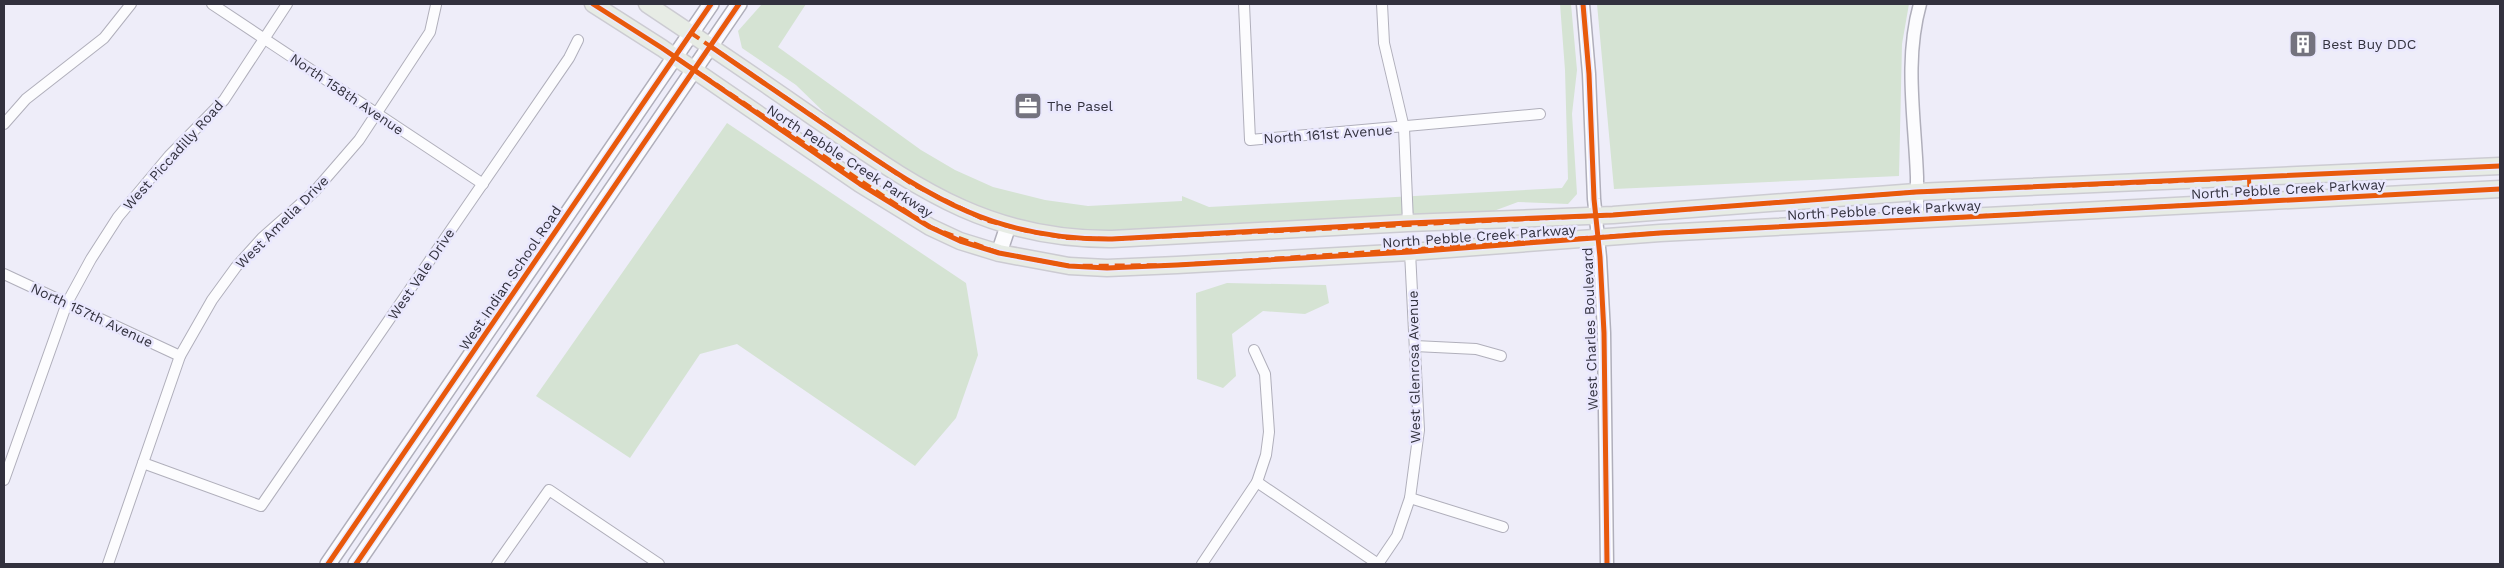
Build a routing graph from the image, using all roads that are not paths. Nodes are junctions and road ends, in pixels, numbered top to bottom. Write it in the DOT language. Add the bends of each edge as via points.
graph roads {
  1 [pos="131,4"];
  2 [pos="212,4"];
  3 [pos="287,4"];
  4 [pos="593,4"];
  5 [pos="647,4"];
  6 [pos="711,4"];
  7 [pos="739,4"];
  8 [pos="1244,4"];
  9 [pos="1382,4"];
  10 [pos="1583,4"];
  11 [pos="1920,4"];
  12 [pos="436,5"];
  13 [pos="691,33"];
  14 [pos="265,39"];
  15 [pos="578,40"];
  16 [pos="710,46"];
  17 [pos="675,57"];
  18 [pos="694,70"];
  19 [pos="376,113"];
  20 [pos="1540,114"];
  21 [pos="4,124"];
  22 [pos="1404,128"];
  23 [pos="2500,166"];
  24 [pos="2249,178"];
  25 [pos="483,184"];
  26 [pos="2500,189"];
  27 [pos="1916,192"];
  28 [pos="2250,202"];
  29 [pos="1595,215"];
  30 [pos="1917,220"];
  31 [pos="1408,223"];
  32 [pos="1008,226"];
  33 [pos="1598,238"];
  34 [pos="1410,252"];
  35 [pos="998,253"];
  36 [pos="4,274"];
  37 [pos="68,303"];
  38 [pos="1415,346"];
  39 [pos="1254,350"];
  40 [pos="180,356"];
  41 [pos="1501,356"];
  42 [pos="143,463"];
  43 [pos="4,480"];
  44 [pos="1257,482"];
  45 [pos="1410,498"];
  46 [pos="1503,527"];
  47 [pos="654,563"];
  48 [pos="108,564"];
  49 [pos="328,564"];
  50 [pos="356,564"];
  51 [pos="497,564"];
  52 [pos="1202,564"];
  53 [pos="1378,564"];
  54 [pos="1607,564"];
  1 -- 21 [label="street" via="104,38 26,99"];
  2 -- 14 [label="street, North 158th Avenue"];
  3 -- 14 [label="street, West Piccadilly Road"];
  4 -- 17 [label="main road, North Pebble Creek Parkway"];
  5 -- 13 [label="main road, North Pebble Creek Parkway"];
  6 -- 13 [label="main road, West Indian School Road"];
  7 -- 16 [label="main road"];
  8 -- 22 [label="street, North 161st Avenue" via="1250,140"];
  9 -- 22 [label="street" via="1384,43"];
  10 -- 29 [label="street, West Charles Boulevard"];
  11 -- 27 [label="street" via="1911,65"];
  12 -- 19 [label="street, West Amelia Drive" via="430,32"];
  13 -- 16 [label="main road, North Pebble Creek Parkway"];
  13 -- 17 [label="main road, West Indian School Road"];
  14 -- 19 [label="street, North 158th Avenue"];
  14 -- 37 [label="street, West Piccadilly Road" via="224,100 118,217"];
  15 -- 25 [label="street, West Vale Drive"];
  16 -- 18 [label="main road"];
  16 -- 32 [label="main road, North Pebble Creek Parkway" via="912,184 954,206"];
  17 -- 18 [label="main road, North Pebble Creek Parkway"];
  17 -- 49 [label="main road, West Indian School Road"];
  18 -- 35 [label="main road, North Pebble Creek Parkway" via="904,213 954,238"];
  18 -- 50 [label="main road"];
  19 -- 25 [label="street, North 158th Avenue"];
  19 -- 40 [label="street, West Amelia Drive" via="359,140 314,192 262,238 236,267 212,300"];
  20 -- 22 [label="street, North 161st Avenue"];
  22 -- 31 [label="street"];
  23 -- 24 [label="main road, North Pebble Creek Parkway"];
  24 -- 27 [label="main road, North Pebble Creek Parkway"];
  24 -- 28 [label="main road"];
  25 -- 42 [label="street, West Vale Drive" via="261,506"];
  26 -- 28 [label="main road, North Pebble Creek Parkway"];
  27 -- 29 [label="main road, North Pebble Creek Parkway"];
  27 -- 30 [label="street"];
  28 -- 30 [label="main road, North Pebble Creek Parkway"];
  29 -- 31 [label="main road, North Pebble Creek Parkway"];
  29 -- 33 [label="street, West Charles Boulevard"];
  30 -- 33 [label="main road, North Pebble Creek Parkway"];
  31 -- 32 [label="main road, North Pebble Creek Parkway" via="1103,240 1067,238"];
  32 -- 35 [label="main road"];
  33 -- 34 [label="main road, North Pebble Creek Parkway"];
  33 -- 54 [label="street, West Charles Boulevard" via="1604,333"];
  34 -- 35 [label="main road, North Pebble Creek Parkway" via="1108,268 1069,266"];
  34 -- 38 [label="street, West Glenrosa Avenue"];
  36 -- 37 [label="street, North 157th Avenue"];
  37 -- 40 [label="street, North 157th Avenue"];
  37 -- 43 [label="street, West Piccadilly Road"];
  38 -- 41 [label="street" via="1476,349"];
  38 -- 45 [label="street, West Glenrosa Avenue" via="1419,430"];
  39 -- 44 [label="street" via="1266,374 1269,432"];
  40 -- 42 [label="street, West Amelia Drive"];
  42 -- 48 [label="street, West Amelia Drive"];
  44 -- 52 [label="street"];
  44 -- 53 [label="street"];
  45 -- 46 [label="street"];
  45 -- 53 [label="street, West Glenrosa Avenue" via="1397,536"];
  47 -- 51 [label="street" via="548,490"];
}
